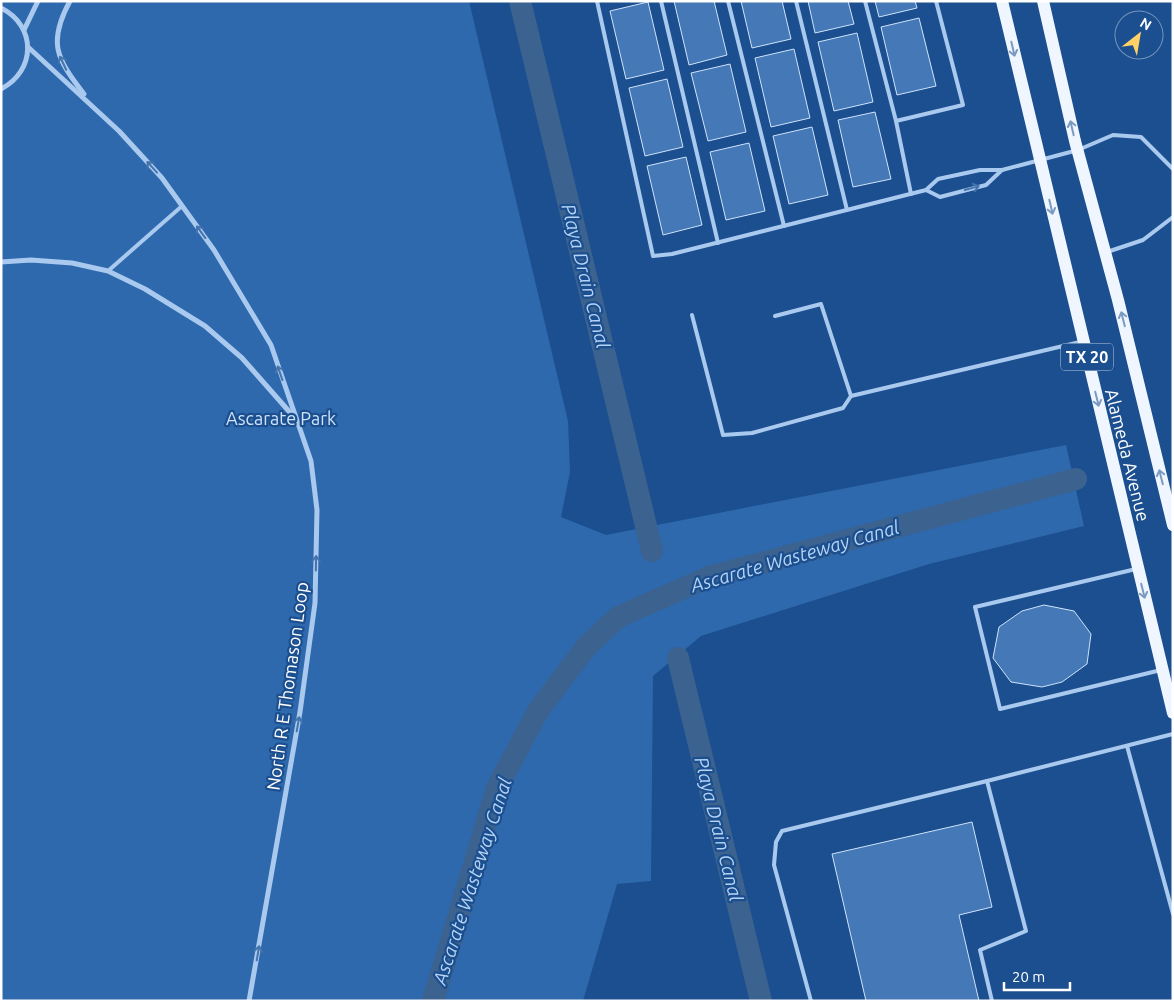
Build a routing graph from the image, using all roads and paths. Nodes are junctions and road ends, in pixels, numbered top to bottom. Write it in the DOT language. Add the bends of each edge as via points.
graph roads {
  1 [pos="38,1"];
  2 [pos="70,1"];
  3 [pos="597,1"];
  4 [pos="661,1"];
  5 [pos="728,1"];
  6 [pos="796,1"];
  7 [pos="865,1"];
  8 [pos="936,1"];
  9 [pos="1002,1"];
  10 [pos="1043,1"];
  11 [pos="1,8"];
  12 [pos="24,30"];
  13 [pos="28,48"];
  14 [pos="1,89"];
  15 [pos="90,103"];
  16 [pos="896,121"];
  17 [pos="1078,150"];
  18 [pos="1040,160"];
  19 [pos="1173,169"];
  20 [pos="1002,170"];
  21 [pos="926,190"];
  22 [pos="912,194"];
  23 [pos="182,206"];
  24 [pos="847,210"];
  25 [pos="1173,217"];
  26 [pos="784,226"];
  27 [pos="718,243"];
  28 [pos="1105,252"];
  29 [pos="1,262"];
  30 [pos="108,271"];
  31 [pos="692,315"];
  32 [pos="775,316"];
  33 [pos="1083,341"];
  34 [pos="851,396"];
  35 [pos="296,419"];
  36 [pos="1173,524"];
  37 [pos="1138,568"];
  38 [pos="1162,670"];
  39 [pos="1173,712"];
  40 [pos="1173,734"];
  41 [pos="1127,746"];
  42 [pos="987,781"];
  43 [pos="1172,903"];
  44 [pos="1173,914"];
  45 [pos="249,1001"];
  46 [pos="811,1001"];
  47 [pos="992,1001"];
  1 -- 12 [label="street"];
  15 -- 2 [label="street, one-way" via="68,74 56,39 61,18"];
  3 -- 27 [label="lane" via="653,256"];
  4 -- 27 [label="lane"];
  5 -- 26 [label="lane"];
  6 -- 24 [label="lane"];
  7 -- 16 [label="lane"];
  8 -- 16 [label="lane" via="963,105"];
  9 -- 18 [label="main road, Alameda Avenue / TX 20, one-way"];
  17 -- 10 [label="main road, Alameda Avenue / TX 20, one-way"];
  11 -- 12 [label="street" via="18,20"];
  12 -- 13 [label="street"];
  13 -- 14 [label="street" via="20,74"];
  13 -- 15 [label="street, North R E Thomason Loop"];
  23 -- 15 [label="street, North R E Thomason Loop, one-way" via="162,178"];
  16 -- 22 [label="lane"];
  17 -- 18 [label="lane"];
  17 -- 19 [label="lane" via="1113,135 1142,137"];
  17 -- 28 [label="main road, Alameda Avenue / TX 20"];
  18 -- 20 [label="lane"];
  18 -- 33 [label="main road, Alameda Avenue / TX 20, one-way"];
  20 -- 21 [label="lane" via="980,170 938,179"];
  21 -- 20 [label="lane, one-way" via="940,197 986,184"];
  21 -- 22 [label="lane"];
  22 -- 24 [label="lane"];
  23 -- 30 [label="lane"];
  35 -- 23 [label="street, North R E Thomason Loop, one-way" via="271,345 214,250"];
  24 -- 26 [label="lane"];
  25 -- 28 [label="lane" via="1143,240"];
  26 -- 27 [label="lane"];
  36 -- 28 [label="main road, Alameda Avenue / TX 20, one-way"];
  29 -- 30 [label="street" via="72,263"];
  30 -- 35 [label="street" via="145,289 205,326 242,358"];
  31 -- 34 [label="lane" via="723,434 752,433 843,408"];
  32 -- 34 [label="lane" via="820,304"];
  33 -- 34 [label="lane"];
  33 -- 37 [label="main road, Alameda Avenue / TX 20, one-way"];
  45 -- 35 [label="street, North R E Thomason Loop, one-way" via="300,712 315,603 317,510 311,461"];
  37 -- 38 [label="main road, Alameda Avenue / TX 20, one-way"];
  37 -- 38 [label="lane" via="975,607 1000,709"];
  38 -- 39 [label="main road, Alameda Avenue / TX 20"];
  40 -- 41 [label="lane"];
  41 -- 42 [label="lane"];
  41 -- 43 [label="lane"];
  42 -- 46 [label="lane" via="782,831 776,842 774,865"];
  42 -- 47 [label="lane" via="1026,931 980,950"];
  43 -- 44 [label="lane"];
}
